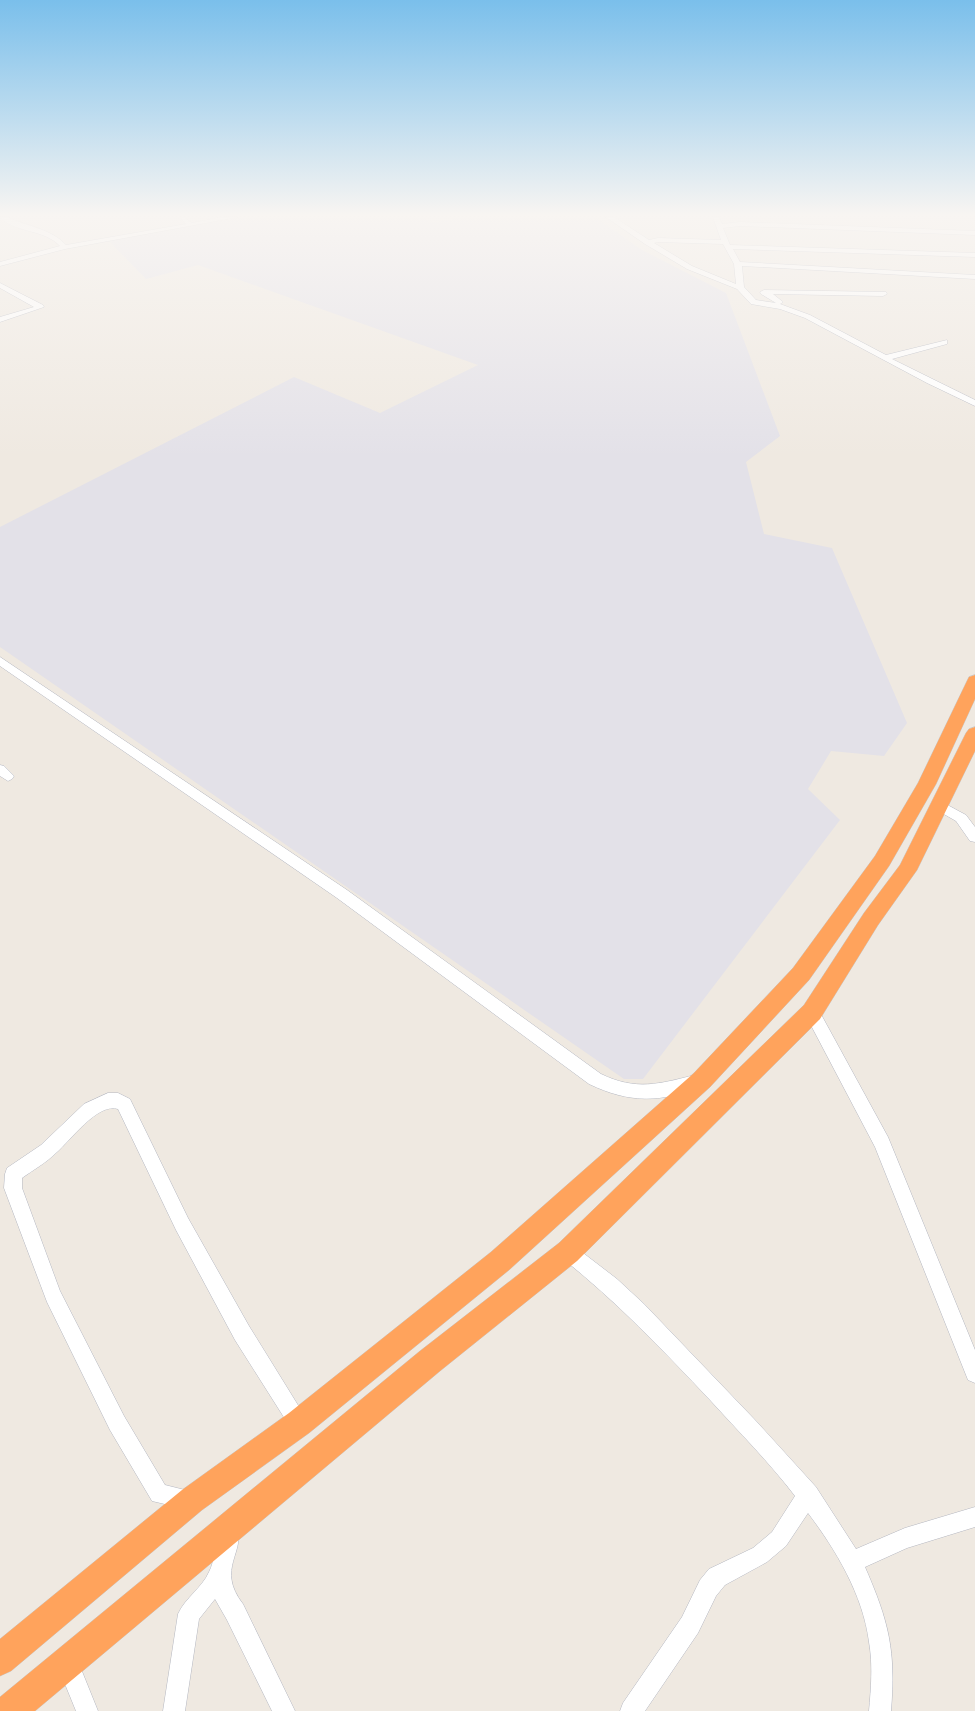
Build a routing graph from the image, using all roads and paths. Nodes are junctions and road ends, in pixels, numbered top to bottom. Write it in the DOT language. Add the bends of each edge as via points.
graph roads {
  1 [pos="22,297"];
  2 [pos="749,297"];
  3 [pos="772,297"];
  4 [pos="786,306"];
  5 [pos="0,320"];
  6 [pos="944,342"];
  7 [pos="885,358"];
  8 [pos="975,403"];
  9 [pos="0,661"];
  10 [pos="975,681"];
  11 [pos="967,744"];
  12 [pos="940,806"];
  13 [pos="975,837"];
  14 [pos="861,912"];
  15 [pos="812,1012"];
  16 [pos="702,1080"];
  17 [pos="568,1251"];
  18 [pos="411,1334"];
  19 [pos="430,1361"];
  20 [pos="975,1373"];
  21 [pos="299,1423"];
  22 [pos="809,1494"];
  23 [pos="192,1500"];
  24 [pos="975,1517"];
  25 [pos="231,1526"];
  26 [pos="854,1561"];
  27 [pos="220,1576"];
  28 [pos="0,1660"];
  29 [pos="67,1662"];
  30 [pos="9,1711"];
  31 [pos="87,1711"];
  32 [pos="174,1711"];
  33 [pos="284,1711"];
  34 [pos="631,1711"];
  35 [pos="880,1711"];
  1 -- 5 [label="street" via="40,307"];
  2 -- 4 [label="street" via="754,302"];
  3 -- 4 [label="street"];
  4 -- 7 [label="street"];
  6 -- 7 [label="street"];
  7 -- 8 [label="street"];
  9 -- 16 [label="street" via="342,894 595,1079 627,1092 647,1094"];
  10 -- 11 [label="highway"];
  11 -- 12 [label="highway"];
  11 -- 14 [label="highway" via="927,784 882,861"];
  12 -- 13 [label="street" via="961,818"];
  12 -- 14 [label="highway" via="907,870"];
  14 -- 15 [label="highway"];
  14 -- 16 [label="highway"];
  15 -- 17 [label="highway"];
  15 -- 20 [label="street" via="882,1143"];
  16 -- 18 [label="highway" via="500,1261"];
  17 -- 19 [label="highway"];
  17 -- 22 [label="street" via="623,1296"];
  18 -- 19 [label="highway"];
  18 -- 21 [label="highway"];
  19 -- 25 [label="highway"];
  21 -- 23 [label="highway"];
  21 -- 23 [label="street" via="242,1334 182,1224 124,1104 106,1101 13,1174 11,1181 53,1296 117,1423 159,1494"];
  22 -- 34 [label="street" via="778,1539 760,1555 717,1577 690,1625"];
  22 -- 35 [label="street" via="837,1534 862,1585 879,1635"];
  23 -- 28 [label="highway"];
  24 -- 26 [label="street" via="904,1538"];
  25 -- 27 [label="street"];
  25 -- 29 [label="highway"];
  27 -- 32 [label="street" via="189,1614"];
  27 -- 33 [label="street" via="223,1599 235,1612"];
  29 -- 30 [label="highway"];
  29 -- 31 [label="street"];
}
